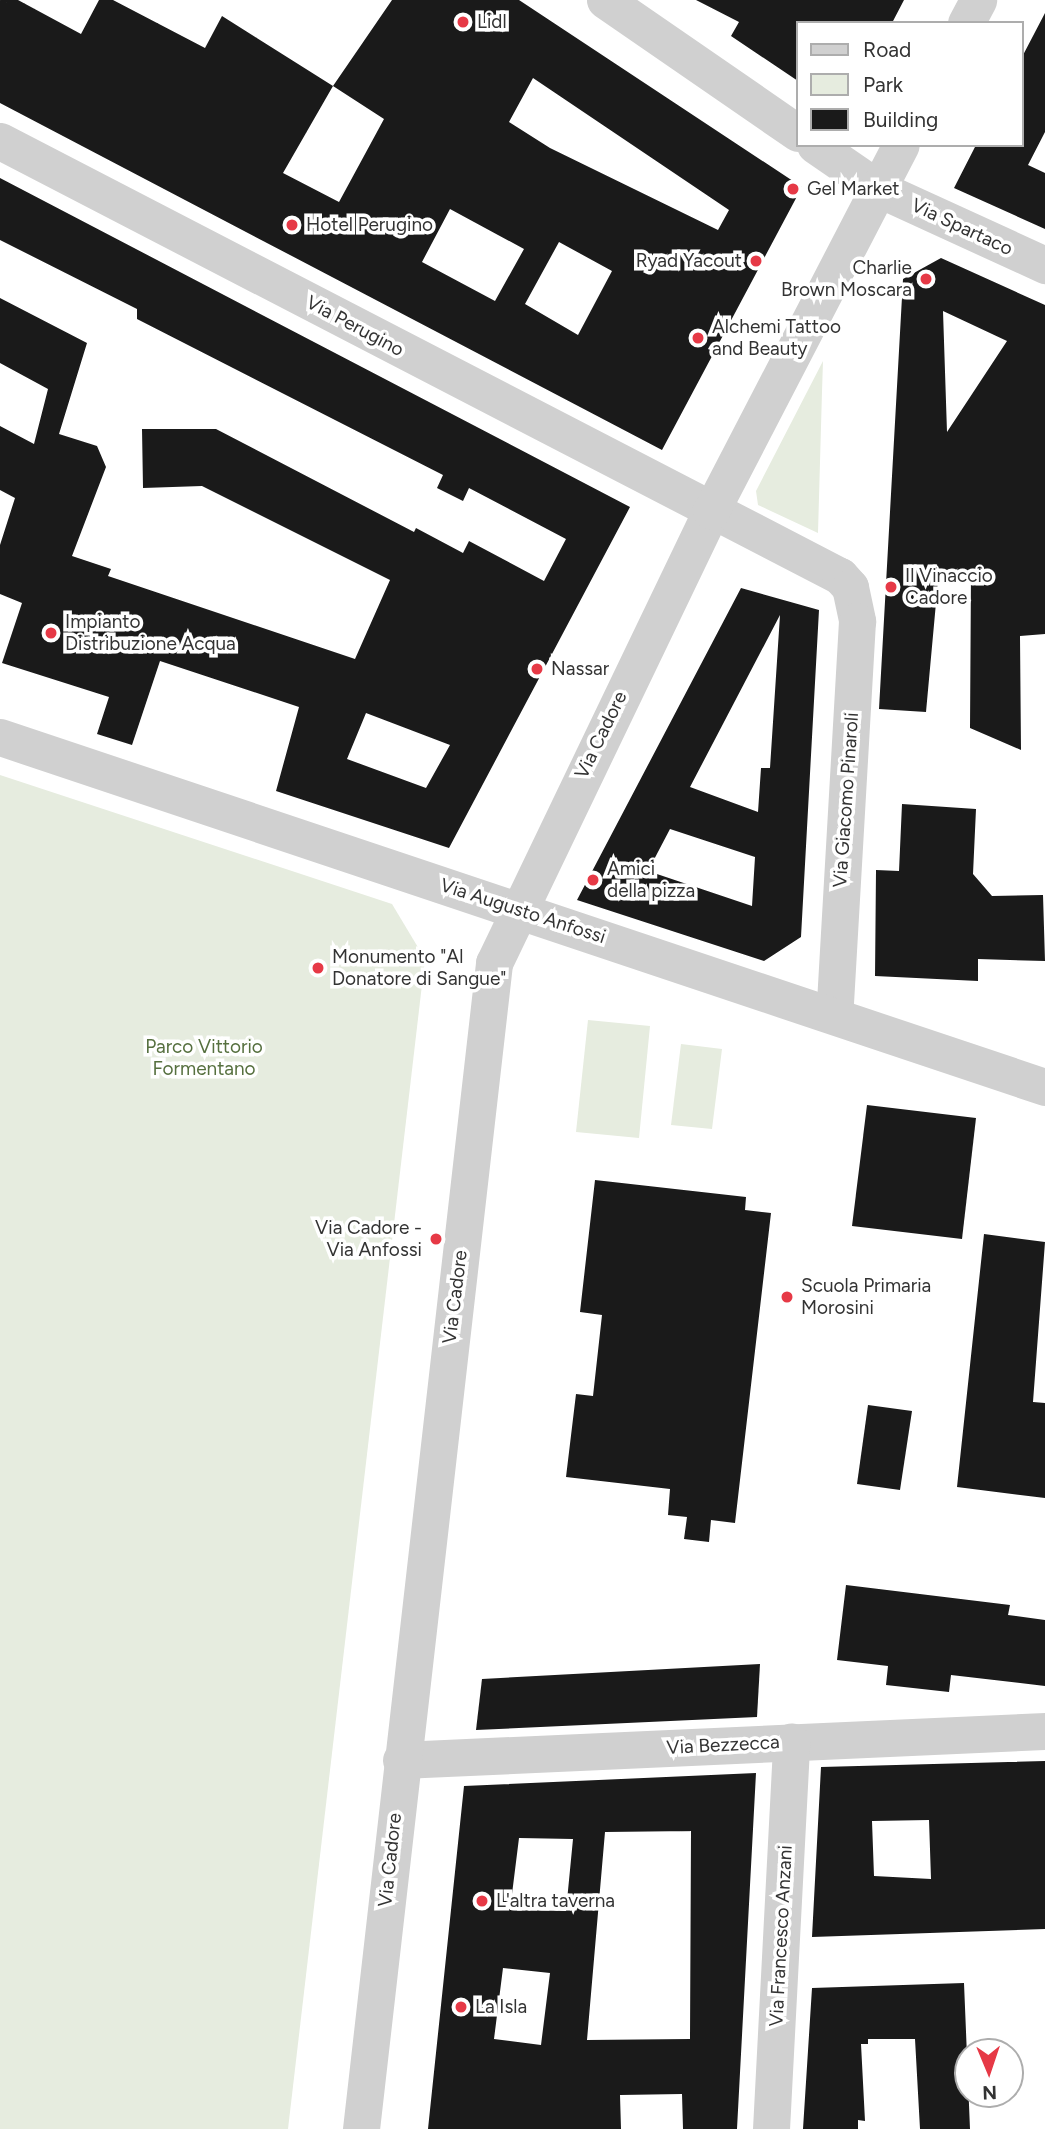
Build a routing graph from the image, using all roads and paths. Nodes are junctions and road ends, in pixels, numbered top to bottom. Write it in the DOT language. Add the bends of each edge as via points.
graph roads {
  1 [pos="605,0"];
  2 [pos="978,0"];
  3 [pos="967,21"];
  4 [pos="796,132"];
  5 [pos="0,141"];
  6 [pos="819,147"];
  7 [pos="900,147"];
  8 [pos="879,188"];
  9 [pos="1045,265"];
  10 [pos="710,511"];
  11 [pos="0,737"];
  12 [pos="515,908"];
  13 [pos="834,1014"];
  14 [pos="1045,1087"];
  15 [pos="1045,1731"];
  16 [pos="791,1742"];
  17 [pos="401,1760"];
  18 [pos="361,2129"];
  19 [pos="771,2129"];
  1 -- 4 [label="street"];
  2 -- 3 [label="street"];
  5 -- 10 [label="street, Via Perugino"];
  6 -- 8 [label="street, Via Spartaco"];
  7 -- 8 [label="street, Via Cadore"];
  8 -- 9 [label="street, Via Spartaco"];
  8 -- 10 [label="street, Via Cadore"];
  10 -- 12 [label="street, Via Cadore"];
  10 -- 13 [label="street, Via Giacomo Pinaroli" via="840,576 850,587 857,621"];
  11 -- 12 [label="street, Via Augusto Anfossi"];
  12 -- 13 [label="street, Via Augusto Anfossi"];
  12 -- 17 [label="street, Via Cadore" via="494,963"];
  13 -- 14 [label="street, Via Augusto Anfossi"];
  15 -- 16 [label="street, Via Bezzecca"];
  16 -- 17 [label="street, Via Bezzecca"];
  16 -- 19 [label="street, Via Francesco Anzani"];
  17 -- 18 [label="street, Via Cadore"];
}
